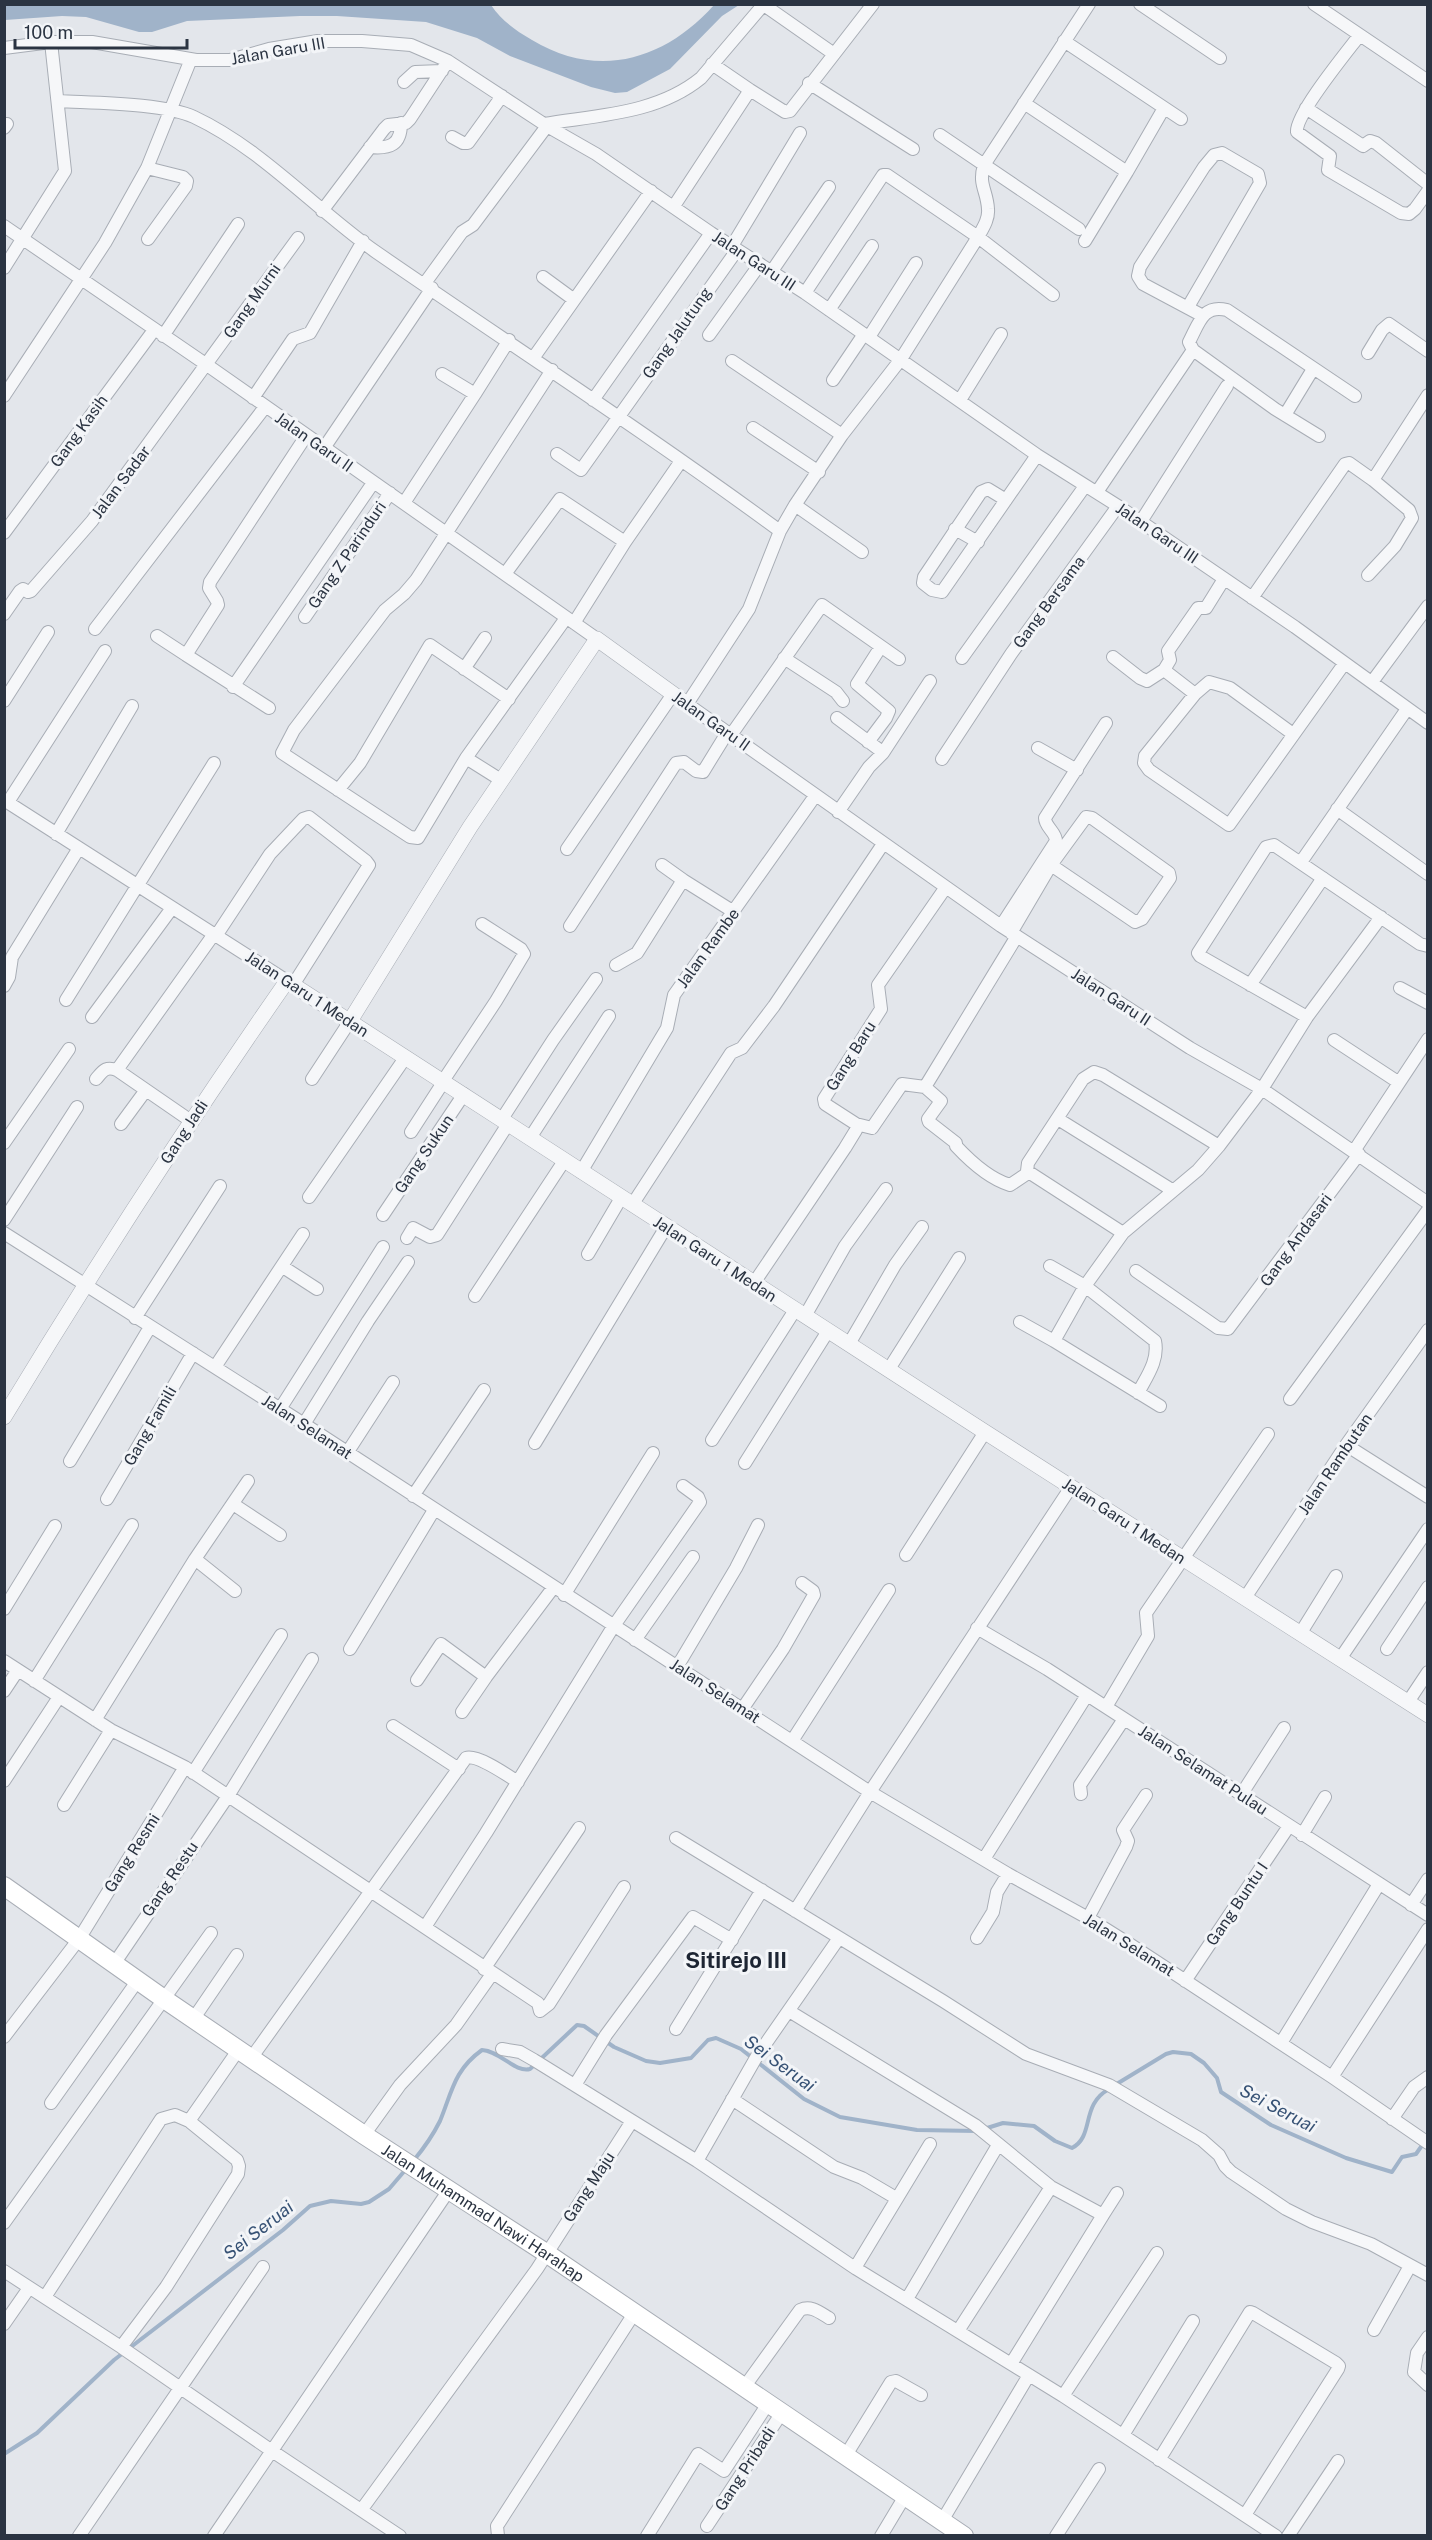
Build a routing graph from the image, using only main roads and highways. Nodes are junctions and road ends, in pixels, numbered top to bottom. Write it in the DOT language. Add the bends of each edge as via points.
graph roads {
  1 [pos="4,1886"];
  2 [pos="964,2535"];
  1 -- 2 [label="main road, Jalan Muhammad Nawi Harahap" via="409,2165"];
}
